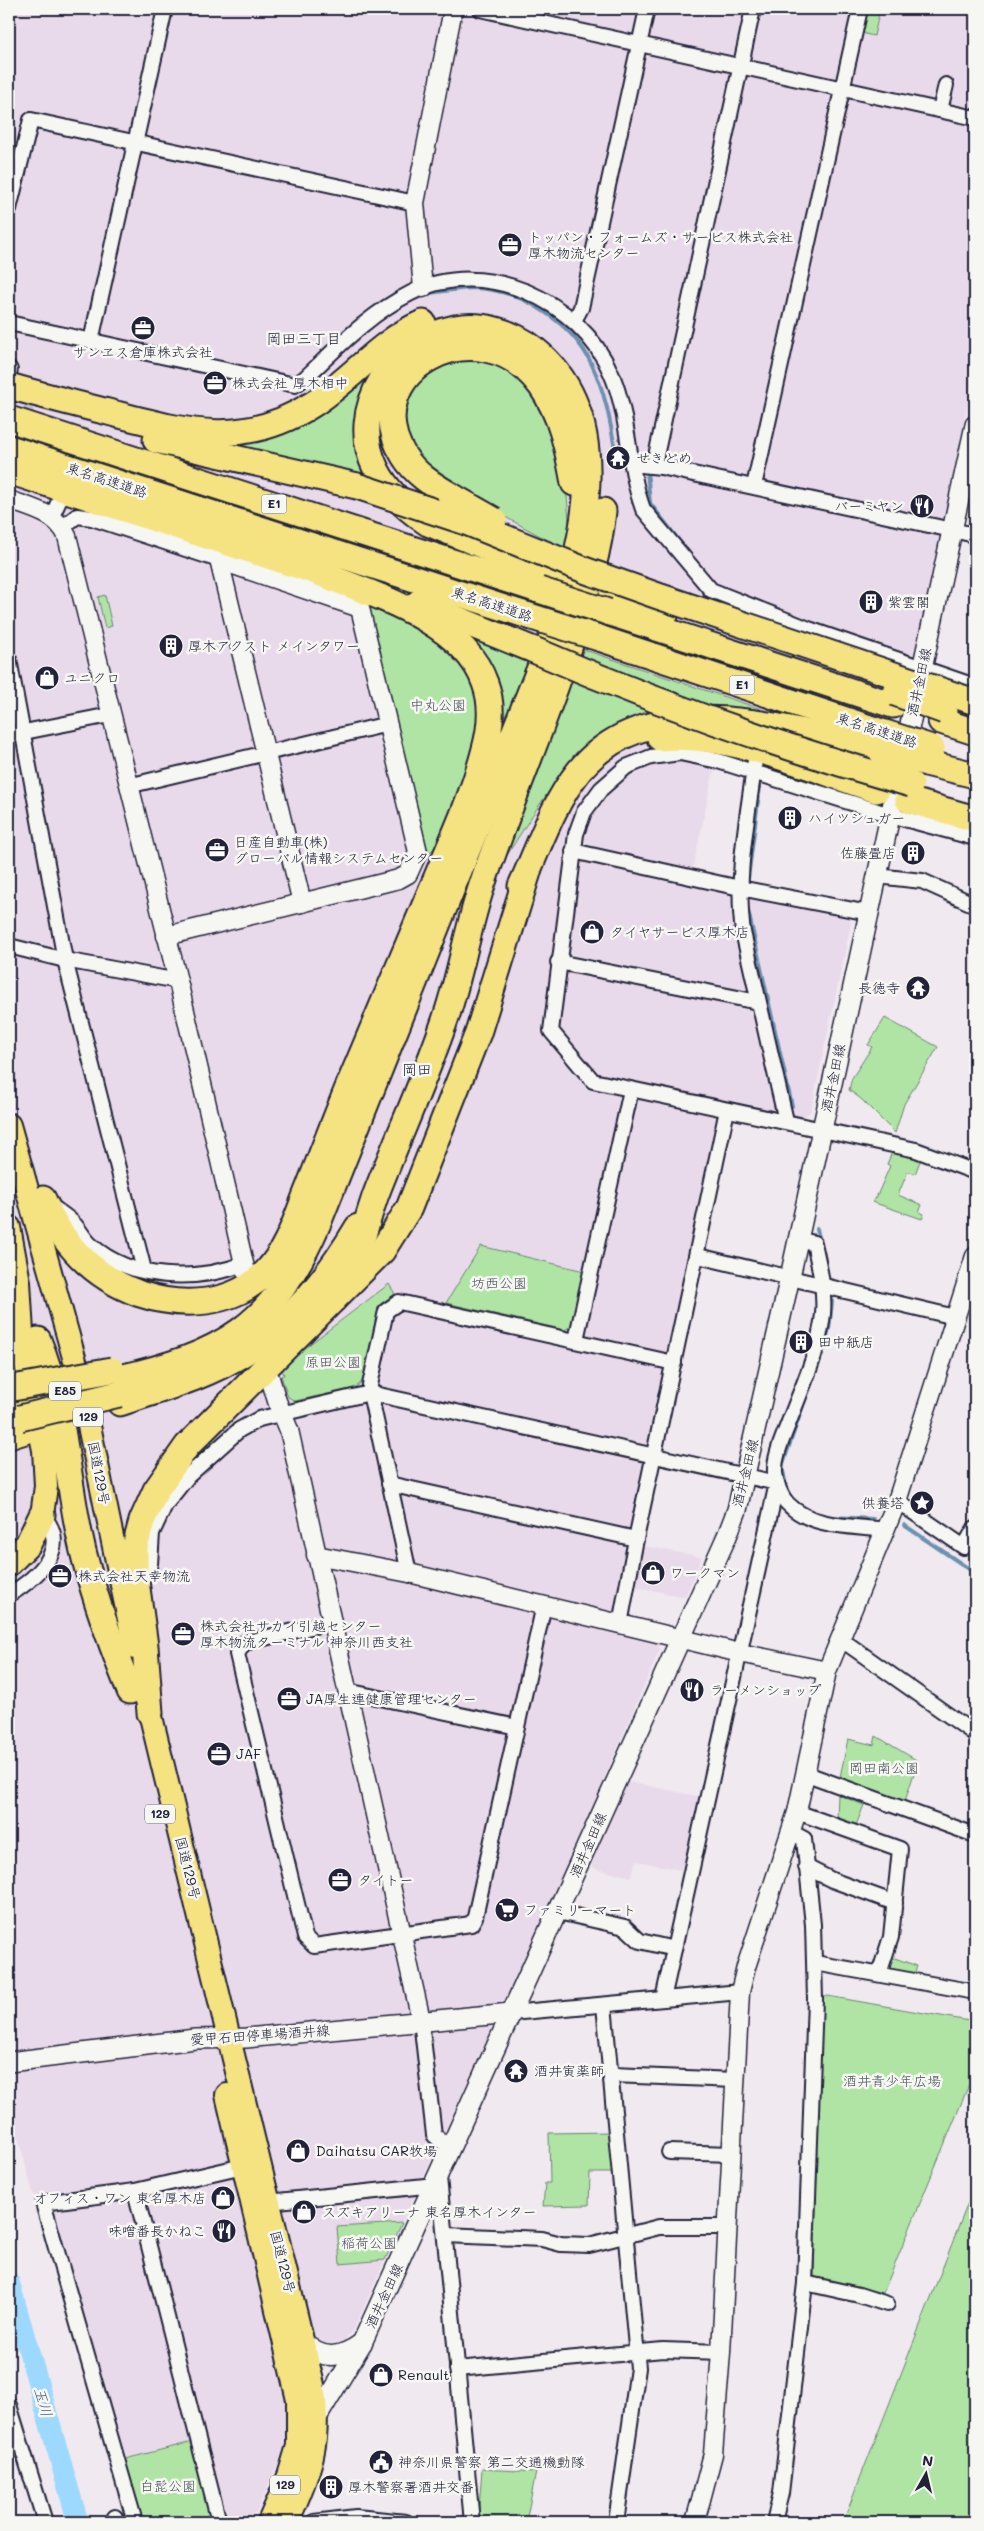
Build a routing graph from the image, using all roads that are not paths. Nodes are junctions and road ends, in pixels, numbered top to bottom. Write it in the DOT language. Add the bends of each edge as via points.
graph roads {
  1 [pos="165,9"];
  2 [pos="454,9"];
  3 [pos="480,9"];
  4 [pos="647,9"];
  5 [pos="753,9"];
  6 [pos="860,9"];
  7 [pos="640,43"];
  8 [pos="740,67"];
  9 [pos="946,85"];
  10 [pos="842,88"];
  11 [pos="940,110"];
  12 [pos="975,118"];
  13 [pos="135,142"];
  14 [pos="415,203"];
  15 [pos="9,209"];
  16 [pos="424,288"];
  17 [pos="574,321"];
  18 [pos="9,322"];
  19 [pos="91,341"];
  20 [pos="9,379"];
  21 [pos="9,419"];
  22 [pos="975,425"];
  23 [pos="9,448"];
  24 [pos="644,465"];
  25 [pos="9,471"];
  26 [pos="754,486"];
  27 [pos="60,498"];
  28 [pos="9,500"];
  29 [pos="58,522"];
  30 [pos="952,529"];
  31 [pos="975,534"];
  32 [pos="578,552"];
  33 [pos="220,560"];
  34 [pos="316,572"];
  35 [pos="543,580"];
  36 [pos="615,597"];
  37 [pos="9,659"];
  38 [pos="922,668"];
  39 [pos="975,686"];
  40 [pos="975,702"];
  41 [pos="110,715"];
  42 [pos="943,716"];
  43 [pos="975,722"];
  44 [pos="388,724"];
  45 [pos="975,732"];
  46 [pos="15,734"];
  47 [pos="883,742"];
  48 [pos="266,753"];
  49 [pos="929,755"];
  50 [pos="975,762"];
  51 [pos="754,766"];
  52 [pos="975,775"];
  53 [pos="128,786"];
  54 [pos="903,800"];
  55 [pos="975,802"];
  56 [pos="975,819"];
  57 [pos="543,835"];
  58 [pos="975,838"];
  59 [pos="449,849"];
  60 [pos="573,851"];
  61 [pos="528,872"];
  62 [pos="877,876"];
  63 [pos="740,888"];
  64 [pos="302,902"];
  65 [pos="975,905"];
  66 [pos="869,913"];
  67 [pos="166,936"];
  68 [pos="433,937"];
  69 [pos="9,946"];
  70 [pos="65,960"];
  71 [pos="558,962"];
  72 [pos="178,980"];
  73 [pos="758,1002"];
  74 [pos="382,1007"];
  75 [pos="444,1024"];
  76 [pos="631,1090"];
  77 [pos="727,1110"];
  78 [pos="9,1111"];
  79 [pos="786,1121"];
  80 [pos="9,1125"];
  81 [pos="822,1128"];
  82 [pos="975,1172"];
  83 [pos="9,1185"];
  84 [pos="375,1197"];
  85 [pos="43,1199"];
  86 [pos="9,1227"];
  87 [pos="798,1239"];
  88 [pos="698,1256"];
  89 [pos="975,1256"];
  90 [pos="245,1268"];
  91 [pos="13,1269"];
  92 [pos="144,1270"];
  93 [pos="790,1277"];
  94 [pos="823,1286"];
  95 [pos="334,1299"];
  96 [pos="955,1317"];
  97 [pos="38,1340"];
  98 [pos="576,1340"];
  99 [pos="214,1357"];
  100 [pos="674,1363"];
  101 [pos="270,1378"];
  102 [pos="370,1393"];
  103 [pos="14,1411"];
  104 [pos="282,1414"];
  105 [pos="654,1458"];
  106 [pos="746,1476"];
  107 [pos="777,1483"];
  108 [pos="389,1484"];
  109 [pos="42,1515"];
  110 [pos="890,1517"];
  111 [pos="975,1528"];
  112 [pos="636,1538"];
  113 [pos="316,1555"];
  114 [pos="9,1563"];
  115 [pos="150,1564"];
  116 [pos="409,1573"];
  117 [pos="9,1595"];
  118 [pos="544,1605"];
  119 [pos="330,1622"];
  120 [pos="620,1624"];
  121 [pos="681,1638"];
  122 [pos="838,1642"];
  123 [pos="740,1653"];
  124 [pos="827,1671"];
  125 [pos="130,1691"];
  126 [pos="347,1691"];
  127 [pos="150,1714"];
  128 [pos="517,1727"];
  129 [pos="975,1734"];
  130 [pos="807,1774"];
  131 [pos="797,1812"];
  132 [pos="791,1832"];
  133 [pos="975,1835"];
  134 [pos="806,1867"];
  135 [pos="895,1903"];
  136 [pos="558,1912"];
  137 [pos="401,1936"];
  138 [pos="674,1949"];
  139 [pos="815,1963"];
  140 [pos="879,1974"];
  141 [pos="740,1992"];
  142 [pos="975,1992"];
  143 [pos="662,1999"];
  144 [pos="604,2005"];
  145 [pos="511,2013"];
  146 [pos="421,2020"];
  147 [pos="222,2039"];
  148 [pos="9,2062"];
  149 [pos="612,2075"];
  150 [pos="735,2080"];
  151 [pos="451,2149"];
  152 [pos="676,2149"];
  153 [pos="732,2154"];
  154 [pos="243,2166"];
  155 [pos="437,2181"];
  156 [pos="135,2191"];
  157 [pos="268,2202"];
  158 [pos="728,2227"];
  159 [pos="626,2235"];
  160 [pos="446,2236"];
  161 [pos="805,2283"];
  162 [pos="887,2304"];
  163 [pos="302,2341"];
  164 [pos="362,2343"];
  165 [pos="637,2352"];
  166 [pos="721,2352"];
  167 [pos="457,2369"];
  168 [pos="9,2405"];
  169 [pos="316,2418"];
  170 [pos="298,2446"];
  171 [pos="367,2520"];
  172 [pos="45,2522"];
  173 [pos="135,2522"];
  174 [pos="220,2522"];
  175 [pos="284,2522"];
  176 [pos="314,2522"];
  177 [pos="406,2522"];
  178 [pos="472,2522"];
  179 [pos="616,2522"];
  180 [pos="695,2522"];
  181 [pos="774,2522"];
  1 -- 13 [label="street"];
  2 -- 14 [label="street"];
  3 -- 7 [label="street"];
  4 -- 7 [label="street"];
  5 -- 8 [label="street"];
  6 -- 10 [label="street"];
  7 -- 8 [label="street"];
  7 -- 17 [label="street" via="581,308"];
  8 -- 10 [label="street"];
  8 -- 24 [label="street"];
  9 -- 11 [label="street"];
  10 -- 11 [label="street"];
  10 -- 26 [label="street"];
  11 -- 12 [label="street"];
  13 -- 14 [label="street"];
  13 -- 15 [label="street" via="31,120"];
  13 -- 19 [label="street"];
  14 -- 16 [label="street"];
  16 -- 17 [label="street" via="472,280 511,285 546,300"];
  16 -- 19 [label="street" via="370,317 295,385"];
  17 -- 24 [label="street" via="592,341 611,373 623,415"];
  18 -- 19 [label="street"];
  20 -- 36 [label="highway, bridge" via="160,441 357,486 466,522"];
  20 -- 75 [label="highway" via="177,429 212,434 242,432 272,425 320,400 390,342 417,325 446,315 470,312 506,317 532,328 556,346 574,369 594,411 603,462 604,503 598,545 552,702 481,888"];
  21 -- 35 [label="highway, 東名高速道路 / E1"];
  22 -- 30 [label="main road, 酒井金田線"];
  23 -- 47 [label="highway, 東名高速道路 / E1, bridge" via="599,638"];
  24 -- 26 [label="street"];
  24 -- 38 [label="street" via="638,496 643,509 711,590 779,624"];
  25 -- 34 [label="highway"];
  26 -- 30 [label="street"];
  27 -- 29 [label="street"];
  28 -- 29 [label="street"];
  29 -- 33 [label="street" via="77,516 92,518"];
  29 -- 41 [label="street"];
  30 -- 31 [label="street"];
  30 -- 38 [label="main road, 酒井金田線"];
  32 -- 35 [label="highway" via="586,506 586,455 576,410 558,374 530,346 496,330 456,328 420,342 388,370 373,396 368,442 376,469 391,492 428,523"];
  32 -- 36 [label="highway, bridge" via="575,487 560,424 532,376 516,361 494,350 460,348 438,353 410,373 396,400 395,433 404,456 422,476 551,551"];
  32 -- 68 [label="highway" via="550,643"];
  33 -- 44 [label="street" via="360,608"];
  33 -- 48 [label="street"];
  34 -- 54 [label="highway, bridge" via="425,606 729,726"];
  34 -- 59 [label="highway" via="426,620 451,638 480,671 486,684 490,710 488,736"];
  35 -- 36 [label="highway, 東名高速道路 / E1, bridge"];
  36 -- 40 [label="highway, bridge"];
  36 -- 42 [label="highway, 東名高速道路 / E1"];
  37 -- 46 [label="street"];
  38 -- 39 [label="street"];
  38 -- 54 [label="main road, 酒井金田線"];
  41 -- 46 [label="street"];
  41 -- 53 [label="street"];
  42 -- 43 [label="highway"];
  42 -- 45 [label="highway, 東名高速道路 / E1"];
  44 -- 48 [label="street"];
  44 -- 64 [label="street" via="418,852 414,865 399,879"];
  46 -- 70 [label="street"];
  47 -- 49 [label="highway, 東名高速道路 / E1, bridge"];
  47 -- 57 [label="highway" via="737,721 700,719 658,724 630,732 591,758 570,784"];
  48 -- 53 [label="street"];
  48 -- 64 [label="street"];
  49 -- 50 [label="highway, 東名高速道路 / E1"];
  49 -- 52 [label="highway"];
  51 -- 54 [label="street"];
  51 -- 60 [label="street" via="680,753 651,757 626,767 601,789 584,812"];
  51 -- 63 [label="street"];
  53 -- 67 [label="street"];
  54 -- 55 [label="highway"];
  54 -- 56 [label="highway"];
  54 -- 57 [label="highway" via="721,741 690,737 659,739 630,746 597,766 567,797"];
  54 -- 58 [label="street"];
  54 -- 62 [label="main road, 酒井金田線"];
  57 -- 61 [label="highway"];
  59 -- 68 [label="highway"];
  59 -- 74 [label="highway"];
  60 -- 63 [label="street"];
  60 -- 71 [label="street"];
  61 -- 75 [label="highway"];
  61 -- 95 [label="highway" via="478,1033 409,1208 382,1251"];
  62 -- 65 [label="street" via="922,880"];
  62 -- 66 [label="main road, 酒井金田線"];
  63 -- 66 [label="street"];
  63 -- 73 [label="street" via="743,932"];
  64 -- 67 [label="street"];
  66 -- 81 [label="main road, 酒井金田線"];
  67 -- 72 [label="street"];
  68 -- 74 [label="highway"];
  68 -- 99 [label="highway" via="300,1263 281,1293"];
  69 -- 70 [label="street"];
  70 -- 72 [label="street"];
  70 -- 92 [label="street"];
  71 -- 73 [label="street"];
  71 -- 76 [label="street" via="551,1031 593,1081"];
  72 -- 90 [label="street"];
  73 -- 79 [label="street"];
  74 -- 85 [label="highway" via="286,1242 266,1272 248,1287 201,1302 175,1302 133,1291 104,1276 71,1247 56,1227"];
  75 -- 84 [label="highway"];
  76 -- 77 [label="street"];
  76 -- 98 [label="street"];
  77 -- 79 [label="street"];
  77 -- 88 [label="street"];
  78 -- 85 [label="highway"];
  79 -- 81 [label="street"];
  80 -- 127 [label="highway, 国道129号 / 129" via="79,1376"];
  81 -- 82 [label="street" via="916,1150"];
  81 -- 87 [label="main road, 酒井金田線"];
  83 -- 125 [label="highway, 国道129号 / 129" via="70,1404"];
  84 -- 95 [label="highway" via="356,1261"];
  84 -- 99 [label="highway" via="331,1268 296,1308 257,1344"];
  85 -- 92 [label="street" via="73,1222 90,1244 126,1266"];
  86 -- 91 [label="highway"];
  87 -- 93 [label="main road, 酒井金田線"];
  87 -- 94 [label="street" via="814,1242"];
  88 -- 93 [label="street"];
  88 -- 100 [label="street"];
  89 -- 96 [label="street"];
  90 -- 92 [label="street" via="195,1276 173,1276"];
  91 -- 109 [label="highway" via="23,1350 45,1464"];
  93 -- 94 [label="street"];
  93 -- 106 [label="main road, 酒井金田線"];
  94 -- 96 [label="street"];
  94 -- 107 [label="street" via="823,1313 817,1346 779,1450 775,1472"];
  95 -- 127 [label="highway" via="188,1446 169,1469 148,1506 138,1534 134,1560"];
  96 -- 110 [label="street"];
  97 -- 125 [label="highway" via="66,1447 82,1551 94,1594"];
  98 -- 100 [label="street"];
  98 -- 102 [label="street" via="399,1302 386,1311"];
  99 -- 103 [label="highway, E85, bridge"];
  100 -- 105 [label="street"];
  101 -- 104 [label="street"];
  102 -- 104 [label="street"];
  102 -- 105 [label="street"];
  102 -- 108 [label="street"];
  104 -- 113 [label="street" via="289,1430"];
  104 -- 115 [label="street" via="250,1423 183,1482 165,1505 152,1533"];
  105 -- 106 [label="street"];
  105 -- 112 [label="street"];
  106 -- 107 [label="street"];
  106 -- 121 [label="main road, 酒井金田線" via="728,1536"];
  107 -- 110 [label="street" via="786,1501 803,1516 819,1522"];
  107 -- 123 [label="street"];
  108 -- 112 [label="street"];
  108 -- 116 [label="street"];
  109 -- 114 [label="highway" via="28,1544"];
  109 -- 117 [label="street" via="53,1534 51,1557 45,1566"];
  110 -- 111 [label="street" via="964,1547"];
  110 -- 122 [label="street"];
  112 -- 120 [label="street"];
  113 -- 116 [label="street"];
  113 -- 119 [label="street"];
  116 -- 118 [label="street"];
  118 -- 120 [label="street"];
  118 -- 128 [label="street"];
  119 -- 126 [label="street"];
  119 -- 137 [label="street" via="244,1643 236,1654 304,1936 314,1946"];
  120 -- 121 [label="street"];
  121 -- 123 [label="street"];
  121 -- 136 [label="main road, 酒井金田線"];
  122 -- 124 [label="street"];
  122 -- 129 [label="street" via="849,1645"];
  123 -- 124 [label="street"];
  123 -- 138 [label="street"];
  124 -- 130 [label="street"];
  125 -- 147 [label="highway, 国道129号 / 129"];
  126 -- 128 [label="street"];
  126 -- 137 [label="street"];
  127 -- 147 [label="highway, 国道129号 / 129"];
  128 -- 137 [label="street" via="476,1917 471,1924"];
  130 -- 131 [label="street"];
  130 -- 133 [label="street"];
  131 -- 132 [label="street"];
  131 -- 135 [label="street" via="900,1849"];
  132 -- 134 [label="street" via="804,1839"];
  132 -- 141 [label="street"];
  134 -- 135 [label="street"];
  134 -- 139 [label="street"];
  135 -- 140 [label="street" via="891,1937"];
  136 -- 138 [label="street" via="626,1927 640,1941"];
  136 -- 145 [label="main road, 酒井金田線"];
  137 -- 146 [label="street"];
  138 -- 143 [label="street"];
  139 -- 140 [label="street"];
  139 -- 161 [label="street"];
  140 -- 142 [label="street"];
  141 -- 143 [label="street"];
  141 -- 150 [label="street"];
  143 -- 144 [label="street"];
  144 -- 145 [label="street"];
  144 -- 149 [label="street"];
  145 -- 146 [label="main road, 愛甲石田停車場酒井線"];
  145 -- 151 [label="main road, 酒井金田線"];
  146 -- 147 [label="main road, 愛甲石田停車場酒井線"];
  146 -- 151 [label="street" via="434,2135"];
  147 -- 148 [label="main road, 愛甲石田停車場酒井線"];
  147 -- 154 [label="highway, 国道129号 / 129"];
  147 -- 157 [label="highway, 国道129号 / 129"];
  149 -- 150 [label="street"];
  149 -- 159 [label="street"];
  150 -- 153 [label="street"];
  151 -- 155 [label="main road, 酒井金田線"];
  152 -- 153 [label="street"];
  153 -- 158 [label="street"];
  154 -- 156 [label="street"];
  154 -- 170 [label="highway, 国道129号 / 129" via="296,2384"];
  155 -- 157 [label="street"];
  155 -- 160 [label="street"];
  155 -- 164 [label="main road, 酒井金田線"];
  156 -- 173 [label="street" via="43,2203"];
  156 -- 174 [label="street"];
  157 -- 163 [label="highway, 国道129号 / 129"];
  158 -- 159 [label="street" via="659,2227"];
  158 -- 166 [label="street"];
  159 -- 160 [label="street" via="589,2245 561,2244 542,2239"];
  159 -- 165 [label="street"];
  160 -- 167 [label="street"];
  161 -- 162 [label="street" via="859,2294"];
  161 -- 181 [label="street" via="781,2493"];
  163 -- 164 [label="main road" via="317,2353 336,2357"];
  163 -- 169 [label="highway, 国道129号 / 129" via="313,2385"];
  164 -- 169 [label="main road, 酒井金田線"];
  165 -- 166 [label="street" via="681,2349"];
  165 -- 167 [label="street"];
  165 -- 179 [label="street" via="638,2368"];
  166 -- 180 [label="street" via="713,2454"];
  167 -- 178 [label="street"];
  168 -- 172 [label="street"];
  169 -- 170 [label="main road, 酒井金田線"];
  169 -- 175 [label="highway, 国道129号 / 129" via="310,2470"];
  170 -- 175 [label="highway, 国道129号 / 129" via="289,2476"];
  171 -- 176 [label="street"];
  171 -- 177 [label="street"];
}
